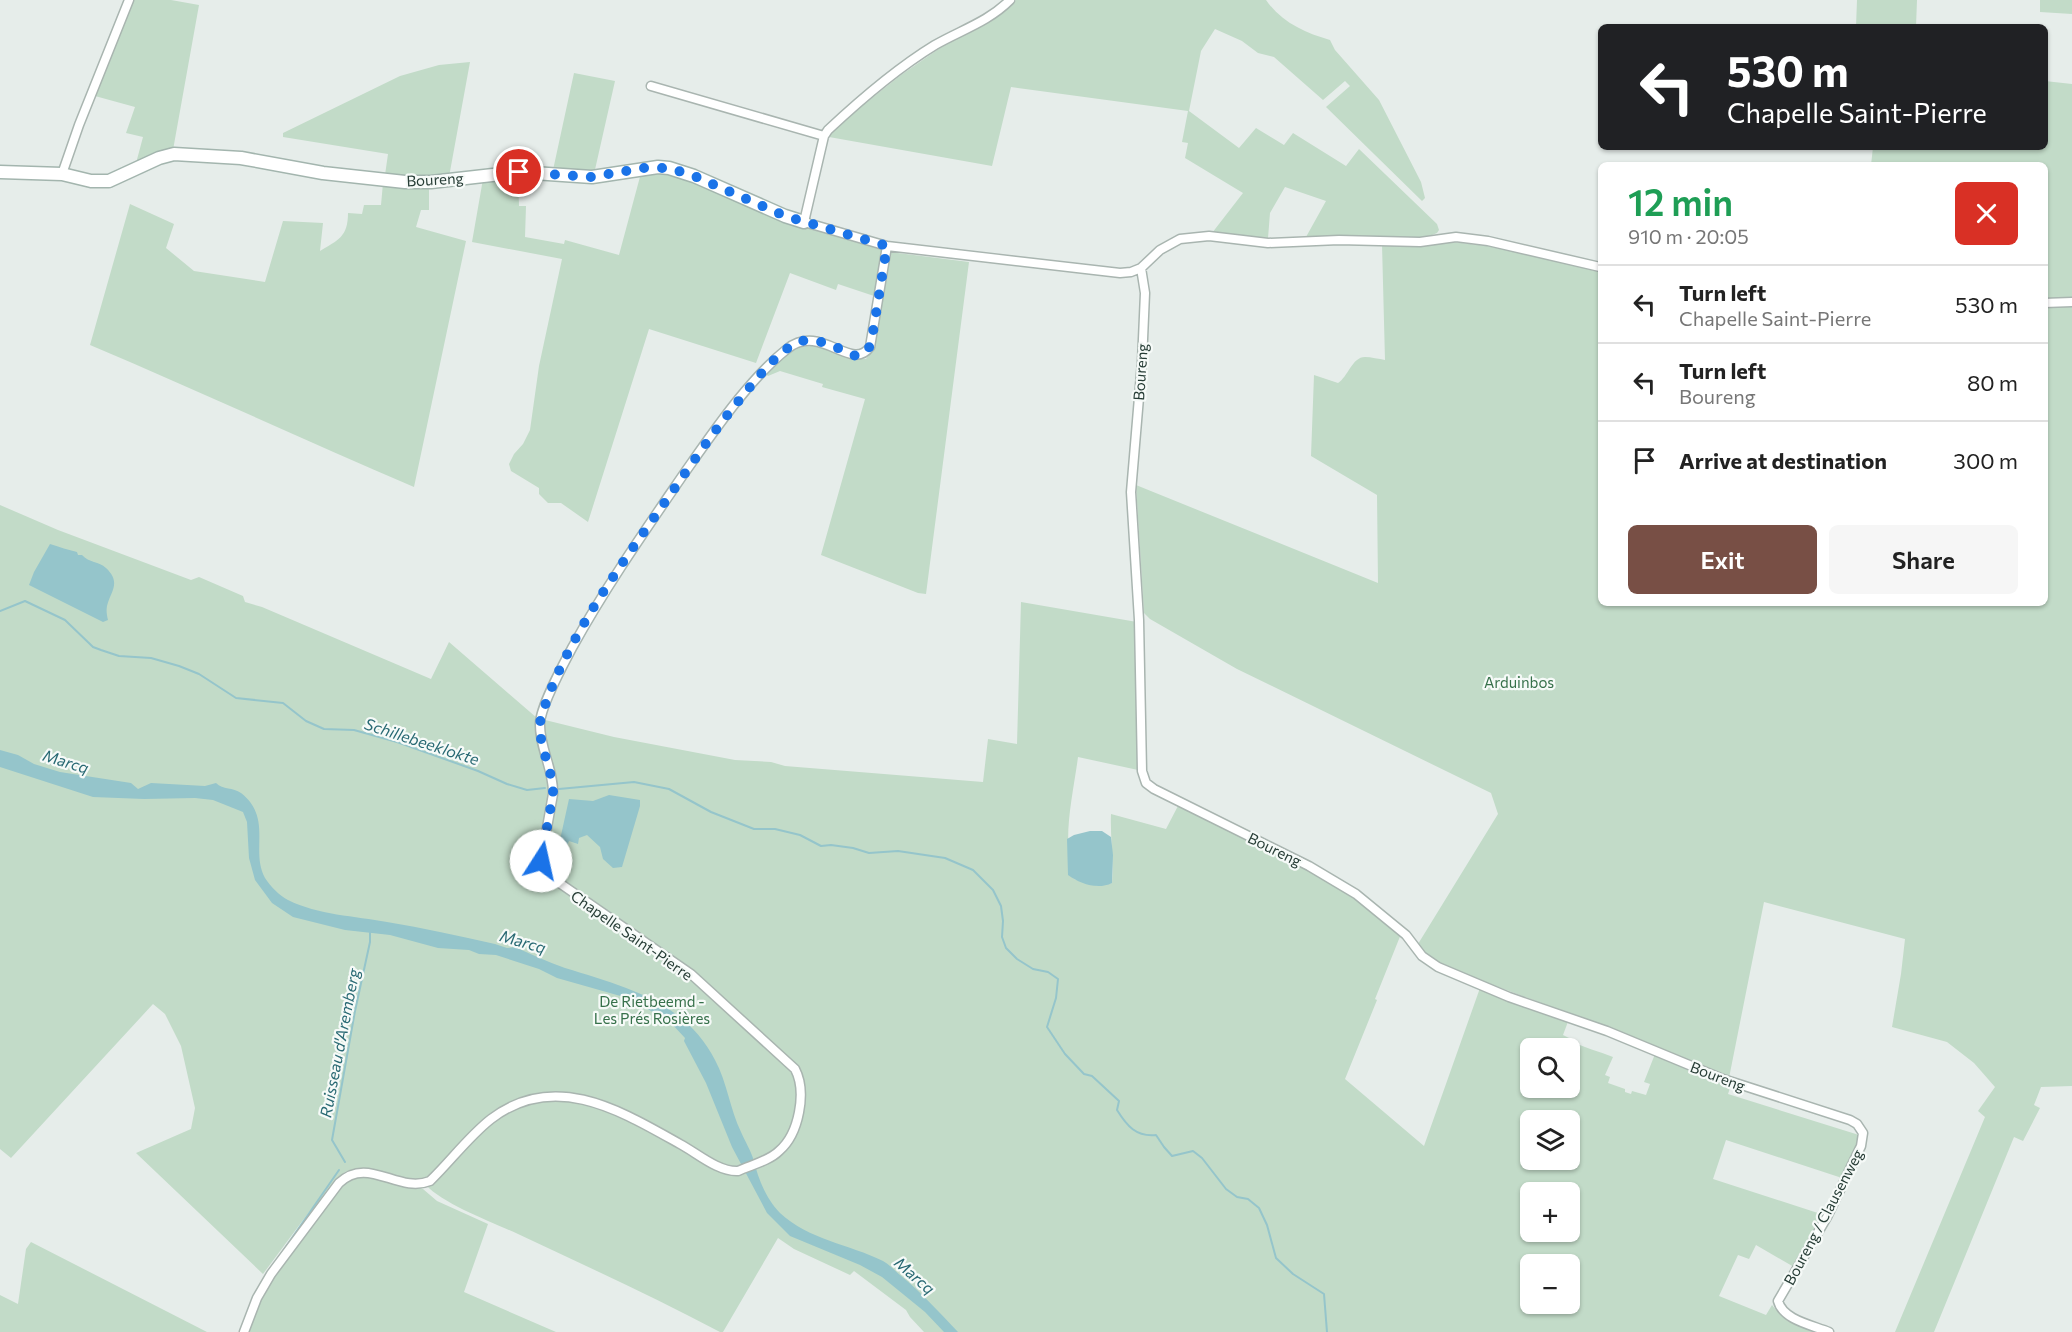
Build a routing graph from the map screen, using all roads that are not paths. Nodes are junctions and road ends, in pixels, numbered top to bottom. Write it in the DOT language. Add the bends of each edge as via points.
graph roads {
  1 [pos="129,0"];
  2 [pos="1010,0"];
  3 [pos="651,86"];
  4 [pos="824,136"];
  5 [pos="0,172"];
  6 [pos="62,174"];
  7 [pos="804,222"];
  8 [pos="887,246"];
  9 [pos="1598,267"];
  10 [pos="1140,268"];
  11 [pos="2072,302"];
  12 [pos="2048,303"];
  13 [pos="1863,1133"];
  14 [pos="244,1332"];
  15 [pos="1828,1332"];
  1 -- 6 [label="street"];
  2 -- 4 [label="street" via="984,21 921,55 836,122"];
  3 -- 4 [label="street"];
  4 -- 7 [label="street"];
  5 -- 6 [label="street, Boureng"];
  6 -- 7 [label="street, Boureng" via="109,181 174,154 241,158 405,182 519,172 592,177 658,167 694,176"];
  7 -- 8 [label="street, Boureng"];
  8 -- 10 [label="street, Boureng" via="1120,273"];
  8 -- 14 [label="street, Chapelle Saint-Pierre" via="870,347 856,356 818,341 800,342 786,350 753,383 702,449 606,589 556,678 540,722 554,783 541,861 545,873 691,974 795,1069 801,1096 789,1140 765,1159 738,1171 729,1170 585,1099 549,1096 511,1106 490,1120 423,1184 359,1172 346,1175 271,1274"];
  9 -- 10 [label="street" via="1456,237 1420,242 1268,243 1194,236 1170,244"];
  10 -- 13 [label="street, Boureng" via="1145,293 1131,492 1140,620 1142,771 1146,783 1356,894 1406,935 1422,956 1438,968 1723,1079 1850,1120"];
  11 -- 12 [label="street"];
  13 -- 15 [label="street, Boureng / Clausenweg" via="1861,1146 1832,1207 1778,1301 1787,1315"];
}
